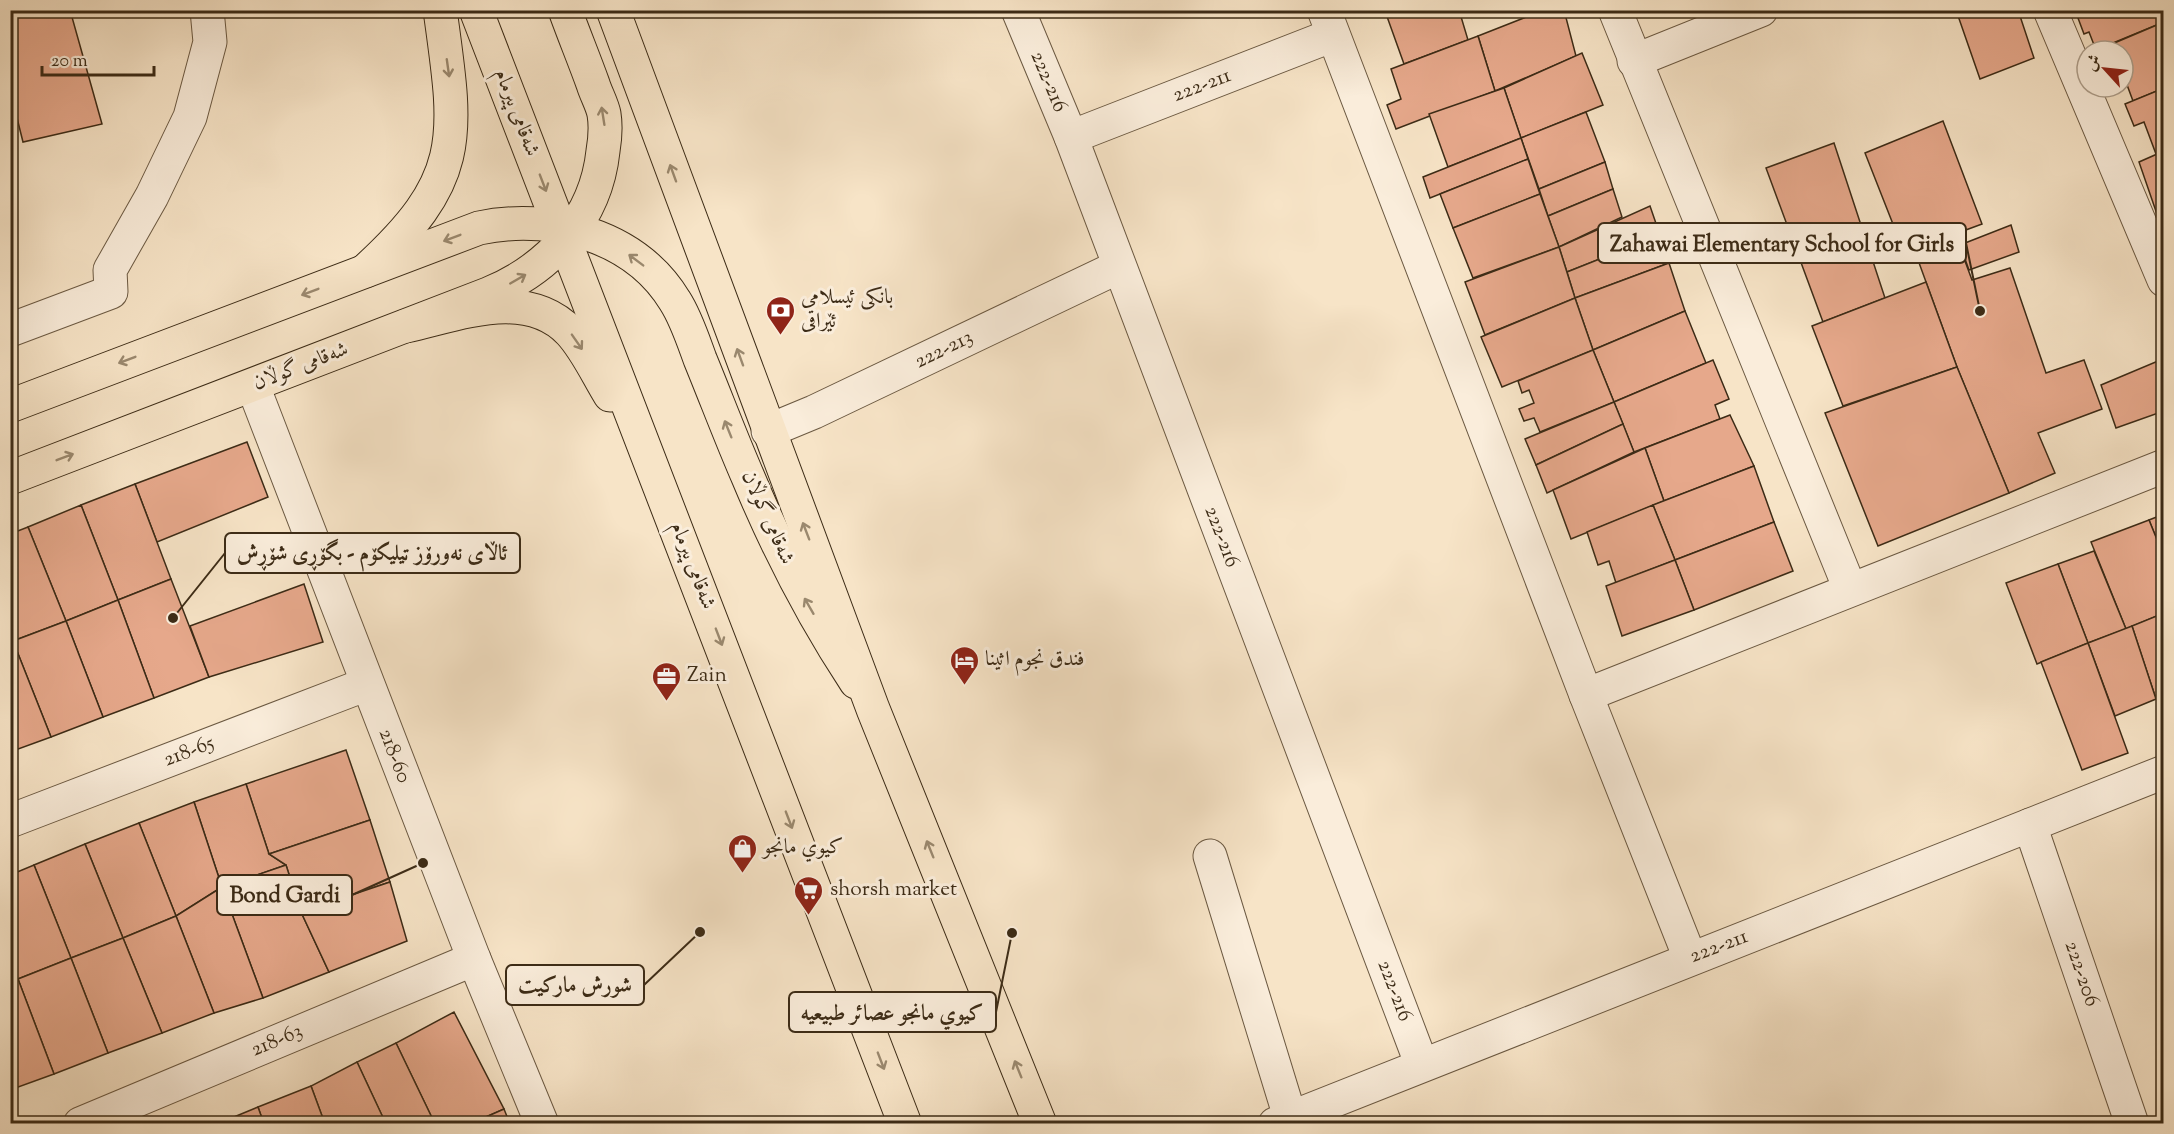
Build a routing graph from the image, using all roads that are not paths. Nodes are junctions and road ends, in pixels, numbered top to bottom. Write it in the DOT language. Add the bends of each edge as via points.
graph roads {
  1 [pos="207,10"];
  2 [pos="440,10"];
  3 [pos="476,10"];
  4 [pos="565,10"];
  5 [pos="613,10"];
  6 [pos="1018,10"];
  7 [pos="1615,10"];
  8 [pos="1761,10"];
  9 [pos="2050,10"];
  10 [pos="1328,23"];
  11 [pos="1634,61"];
  12 [pos="1071,137"];
  13 [pos="566,232"];
  14 [pos="1118,267"];
  15 [pos="365,271"];
  16 [pos="2163,280"];
  17 [pos="406,326"];
  18 [pos="10,330"];
  19 [pos="253,386"];
  20 [pos="10,406"];
  21 [pos="768,431"];
  22 [pos="653,465"];
  23 [pos="2163,466"];
  24 [pos="10,478"];
  25 [pos="1850,589"];
  26 [pos="367,684"];
  27 [pos="1586,695"];
  28 [pos="873,709"];
  29 [pos="2163,772"];
  30 [pos="10,821"];
  31 [pos="2030,825"];
  32 [pos="1210,856"];
  33 [pos="1690,958"];
  34 [pos="474,959"];
  35 [pos="1421,1064"];
  36 [pos="1282,1120"];
  37 [pos="80,1124"];
  38 [pos="542,1124"];
  39 [pos="905,1124"];
  40 [pos="1040,1124"];
  41 [pos="2132,1124"];
  1 -- 18 [label="street" via="210,42 190,117 110,270 111,292"];
  2 -- 15 [label="main road, one-way" via="450,82 448,160 422,211 399,240"];
  3 -- 13 [label="main road, شەقامی پیرمام, one-way"];
  13 -- 4 [label="main road, شەقامی گوڵان, one-way" via="586,209 602,163 604,115"];
  21 -- 5 [label="main road, one-way"];
  6 -- 12 [label="street, 222-216"];
  7 -- 11 [label="street"];
  8 -- 11 [label="street"];
  9 -- 16 [label="street"];
  10 -- 12 [label="street, 222-211"];
  10 -- 27 [label="street"];
  11 -- 25 [label="street"];
  12 -- 14 [label="street, 222-216"];
  13 -- 15 [label="main road, شەقامی گوڵان, one-way" via="522,222 479,228"];
  17 -- 13 [label="main road, شەقامی گوڵان, one-way" via="520,279 544,261"];
  13 -- 22 [label="main road, شەقامی پیرمام"];
  28 -- 13 [label="main road, شەقامی گوڵان, one-way" via="820,625 774,537 675,300 630,255 592,235"];
  14 -- 21 [label="street, 222-213"];
  14 -- 35 [label="street, 222-216"];
  15 -- 20 [label="main road, شەقامی گوڵان, one-way"];
  17 -- 19 [label="main road, شەقامی گوڵان"];
  17 -- 22 [label="main road, one-way" via="505,306 533,309 559,322 579,343"];
  24 -- 19 [label="main road, شەقامی گوڵان, one-way"];
  19 -- 26 [label="street, 218-60"];
  28 -- 21 [label="main road, one-way"];
  22 -- 39 [label="main road, شەقامی پیرمام, one-way"];
  23 -- 25 [label="street"];
  25 -- 27 [label="street"];
  26 -- 30 [label="street, 218-65"];
  26 -- 34 [label="street, 218-60"];
  27 -- 33 [label="street"];
  40 -- 28 [label="main road, one-way"];
  29 -- 31 [label="street, 222-211"];
  31 -- 33 [label="street, 222-211"];
  31 -- 41 [label="street, 222-206"];
  32 -- 36 [label="street"];
  33 -- 35 [label="street, 222-211"];
  34 -- 37 [label="street, 218-63"];
  34 -- 38 [label="street, 218-60"];
  35 -- 36 [label="street, 222-211"];
}
